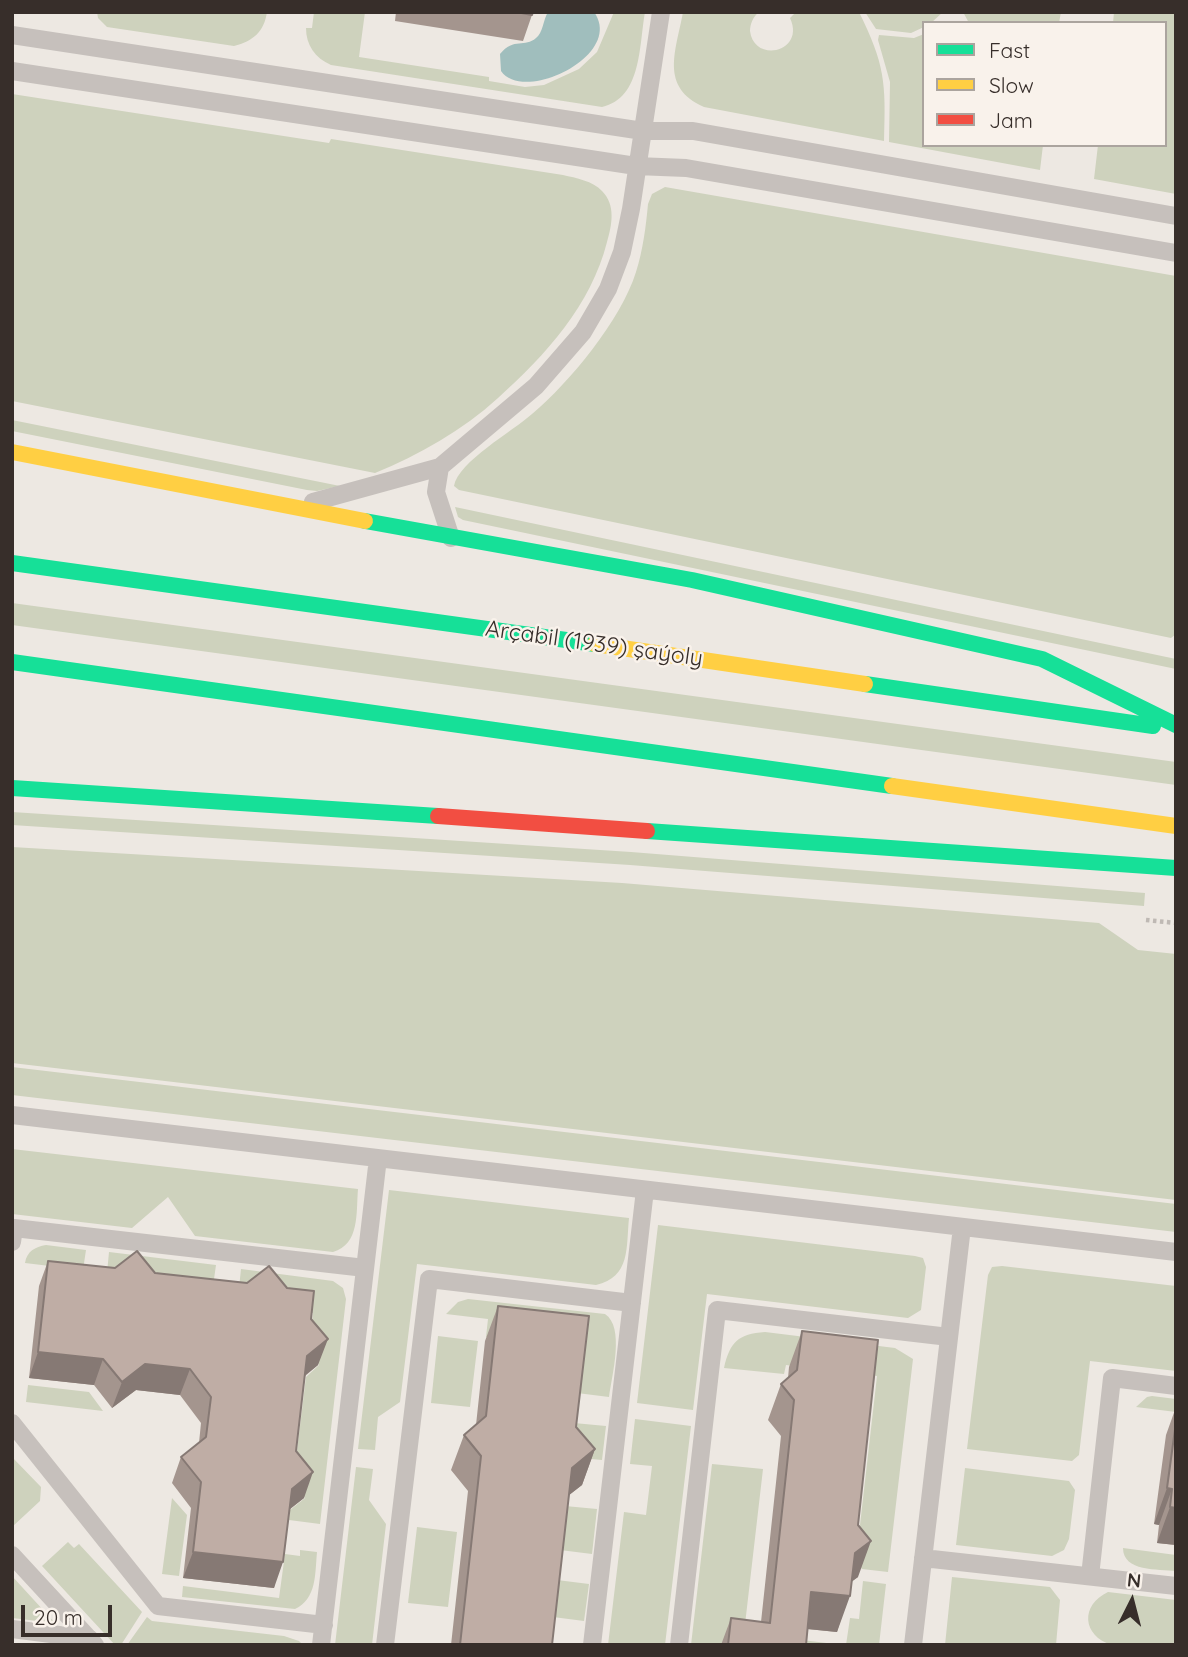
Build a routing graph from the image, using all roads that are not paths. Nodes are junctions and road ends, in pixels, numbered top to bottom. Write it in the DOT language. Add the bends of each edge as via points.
graph roads {
  1 [pos="661,12"];
  2 [pos="12,35"];
  3 [pos="12,71"];
  4 [pos="643,131"];
  5 [pos="636,166"];
  6 [pos="1176,216"];
  7 [pos="1176,253"];
  8 [pos="12,452"];
  9 [pos="440,467"];
  10 [pos="296,507"];
  11 [pos="451,538"];
  12 [pos="12,563"];
  13 [pos="12,662"];
  14 [pos="1176,727"];
  15 [pos="12,788"];
  16 [pos="1176,826"];
  17 [pos="1176,868"];
  18 [pos="12,1115"];
  19 [pos="378,1158"];
  20 [pos="645,1190"];
  21 [pos="962,1227"];
  22 [pos="12,1242"];
  23 [pos="1176,1252"];
  24 [pos="365,1268"];
  25 [pos="632,1303"];
  26 [pos="949,1337"];
  27 [pos="1176,1386"];
  28 [pos="12,1423"];
  29 [pos="12,1555"];
  30 [pos="923,1558"];
  31 [pos="1090,1576"];
  32 [pos="1176,1586"];
  33 [pos="324,1625"];
  34 [pos="12,1629"];
  35 [pos="89,1643"];
  36 [pos="321,1645"];
  37 [pos="385,1645"];
  38 [pos="592,1645"];
  39 [pos="678,1645"];
  40 [pos="913,1645"];
  1 -- 4 [label="lane"];
  2 -- 4 [label="lane"];
  3 -- 5 [label="lane"];
  4 -- 5 [label="lane"];
  4 -- 6 [label="lane" via="693,131"];
  5 -- 7 [label="lane" via="685,168"];
  5 -- 9 [label="lane" via="620,261 583,332 536,386"];
  8 -- 10 [label="main road"];
  9 -- 10 [label="lane"];
  9 -- 11 [label="lane" via="436,492"];
  10 -- 11 [label="main road"];
  11 -- 14 [label="main road" via="692,580 1042,659"];
  12 -- 14 [label="main road, Arçabil (1939) şaýoly"];
  13 -- 16 [label="main road"];
  15 -- 17 [label="main road"];
  18 -- 19 [label="lane"];
  19 -- 20 [label="lane"];
  19 -- 24 [label="lane"];
  20 -- 21 [label="lane"];
  20 -- 25 [label="lane"];
  21 -- 23 [label="lane"];
  21 -- 26 [label="lane"];
  22 -- 24 [label="lane" via="14,1228"];
  24 -- 33 [label="lane"];
  25 -- 37 [label="lane" via="429,1279"];
  25 -- 38 [label="lane"];
  26 -- 30 [label="lane"];
  26 -- 39 [label="lane" via="717,1310"];
  27 -- 31 [label="lane" via="1112,1378"];
  28 -- 33 [label="lane" via="158,1606"];
  29 -- 35 [label="lane"];
  30 -- 31 [label="lane"];
  30 -- 40 [label="lane"];
  31 -- 32 [label="lane"];
  33 -- 36 [label="lane"];
  34 -- 35 [label="lane"];
}
